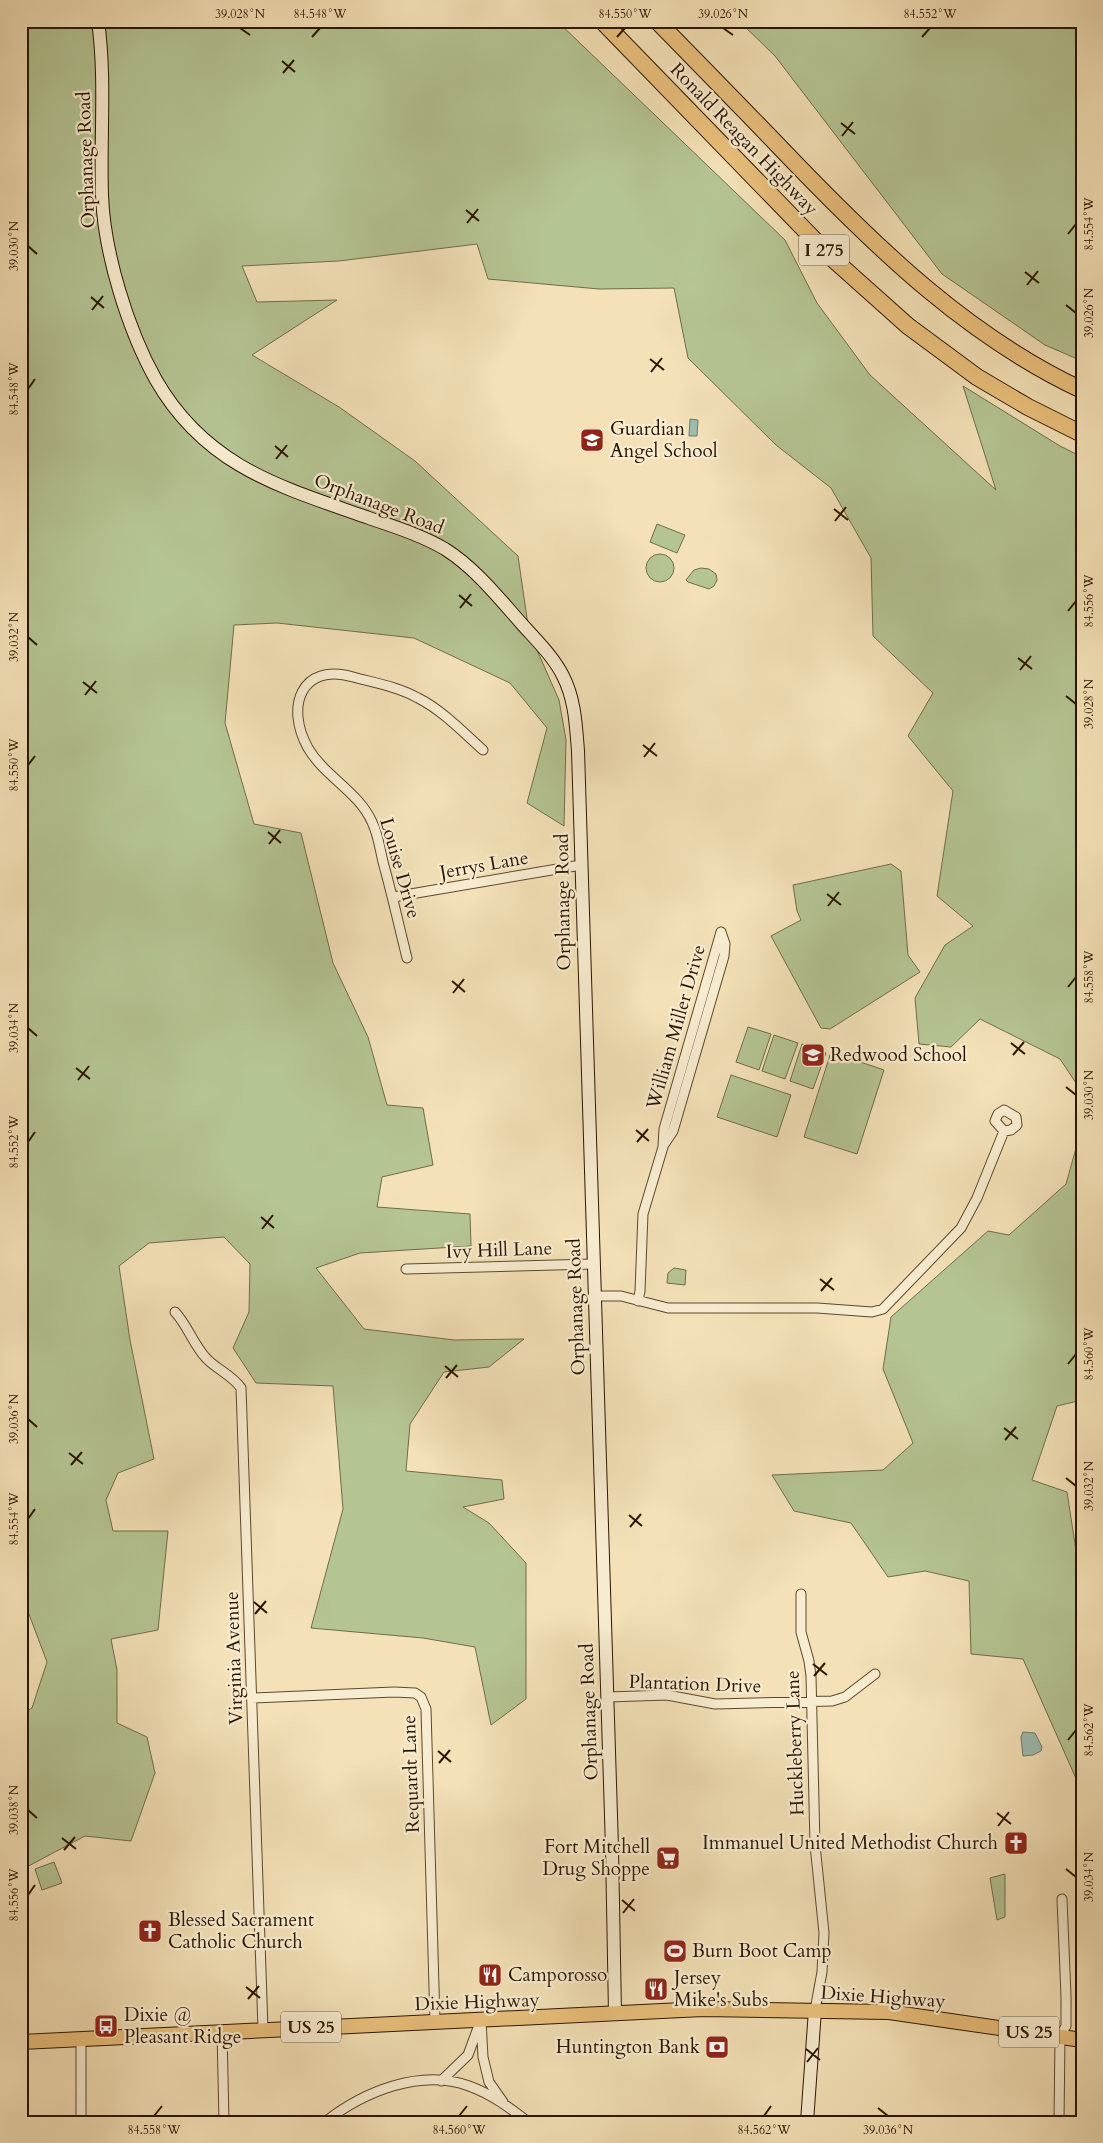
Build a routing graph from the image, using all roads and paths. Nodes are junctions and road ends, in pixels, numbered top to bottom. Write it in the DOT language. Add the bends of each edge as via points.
graph roads {
  1 [pos="98,21"];
  2 [pos="602,21"];
  3 [pos="657,21"];
  4 [pos="1082,390"];
  5 [pos="1082,434"];
  6 [pos="483,750"];
  7 [pos="582,865"];
  8 [pos="392,897"];
  9 [pos="407,958"];
  10 [pos="1004,1131"];
  11 [pos="663,1147"];
  12 [pos="593,1264"];
  13 [pos="406,1269"];
  14 [pos="594,1296"];
  15 [pos="638,1301"];
  16 [pos="176,1312"];
  17 [pos="801,1594"];
  18 [pos="875,1674"];
  19 [pos="608,1697"];
  20 [pos="252,1698"];
  21 [pos="812,1703"];
  22 [pos="1062,1899"];
  23 [pos="815,2010"];
  24 [pos="615,2014"];
  25 [pos="481,2021"];
  26 [pos="435,2022"];
  27 [pos="262,2029"];
  28 [pos="222,2031"];
  29 [pos="1060,2036"];
  30 [pos="81,2038"];
  31 [pos="1082,2040"];
  32 [pos="21,2042"];
  33 [pos="441,2081"];
  34 [pos="505,2104"];
  35 [pos="81,2122"];
  36 [pos="224,2122"];
  37 [pos="325,2122"];
  38 [pos="528,2122"];
  39 [pos="807,2122"];
  40 [pos="1059,2122"];
  1 -- 7 [label="main road, Orphanage Road" via="103,68 102,197 105,227 119,287 156,380 188,423 213,448 232,461 288,490 414,534 445,550 476,574 554,660 564,677 576,722"];
  2 -- 5 [label="highway, Ronald Reagan Highway / I 275" via="833,259 908,326 977,377"];
  3 -- 4 [label="highway, Ronald Reagan Highway / I 275" via="882,250 979,330 1037,367"];
  6 -- 8 [label="street, Louise Drive" via="431,705 414,695 347,675 328,673 312,680 302,692 298,707 303,736 317,760 368,813"];
  7 -- 8 [label="street, Jerrys Lane"];
  7 -- 12 [label="main road, Orphanage Road"];
  8 -- 9 [label="street, Louise Drive"];
  10 -- 15 [label="street" via="961,1228 883,1309 872,1312 817,1308 668,1308"];
  11 -- 11 [label="street, William Miller Drive" via="673,1131 724,956 721,932 664,1129"];
  11 -- 15 [label="street, William Miller Drive" via="643,1214"];
  12 -- 13 [label="street, Ivy Hill Lane"];
  12 -- 14 [label="main road, Orphanage Road"];
  14 -- 15 [label="street" via="621,1296"];
  14 -- 19 [label="main road, Orphanage Road"];
  16 -- 20 [label="street, Virginia Avenue" via="204,1356 241,1388"];
  17 -- 21 [label="street, Huckleberry Lane" via="801,1632 809,1661"];
  18 -- 21 [label="street, Plantation Drive" via="845,1697"];
  19 -- 21 [label="street, Plantation Drive" via="667,1695 715,1704"];
  19 -- 24 [label="main road, Orphanage Road"];
  20 -- 26 [label="street, Requardt Lane" via="394,1692 415,1693 424,1701"];
  20 -- 27 [label="street, Virginia Avenue"];
  21 -- 23 [label="street, Huckleberry Lane" via="815,1845 824,1934"];
  22 -- 29 [label="street" via="1066,2026"];
  23 -- 24 [label="main road, Dixie Highway / US 25" via="703,2009"];
  23 -- 29 [label="main road, Dixie Highway / US 25" via="889,2012"];
  23 -- 39 [label="main road"];
  24 -- 25 [label="main road, Dixie Highway / US 25"];
  25 -- 26 [label="main road, Dixie Highway / US 25"];
  25 -- 33 [label="street" via="468,2055"];
  25 -- 34 [label="street" via="483,2057 489,2082"];
  26 -- 27 [label="main road, Dixie Highway / US 25"];
  27 -- 28 [label="main road, Dixie Highway / US 25"];
  28 -- 30 [label="main road, Dixie Highway / US 25"];
  28 -- 36 [label="street"];
  29 -- 31 [label="main road, Dixie Highway / US 25"];
  29 -- 40 [label="street"];
  30 -- 32 [label="main road, Dixie Highway / US 25"];
  30 -- 35 [label="street"];
  33 -- 34 [label="street" via="468,2086"];
  33 -- 37 [label="street" via="410,2082 372,2092"];
  34 -- 38 [label="street"];
}
